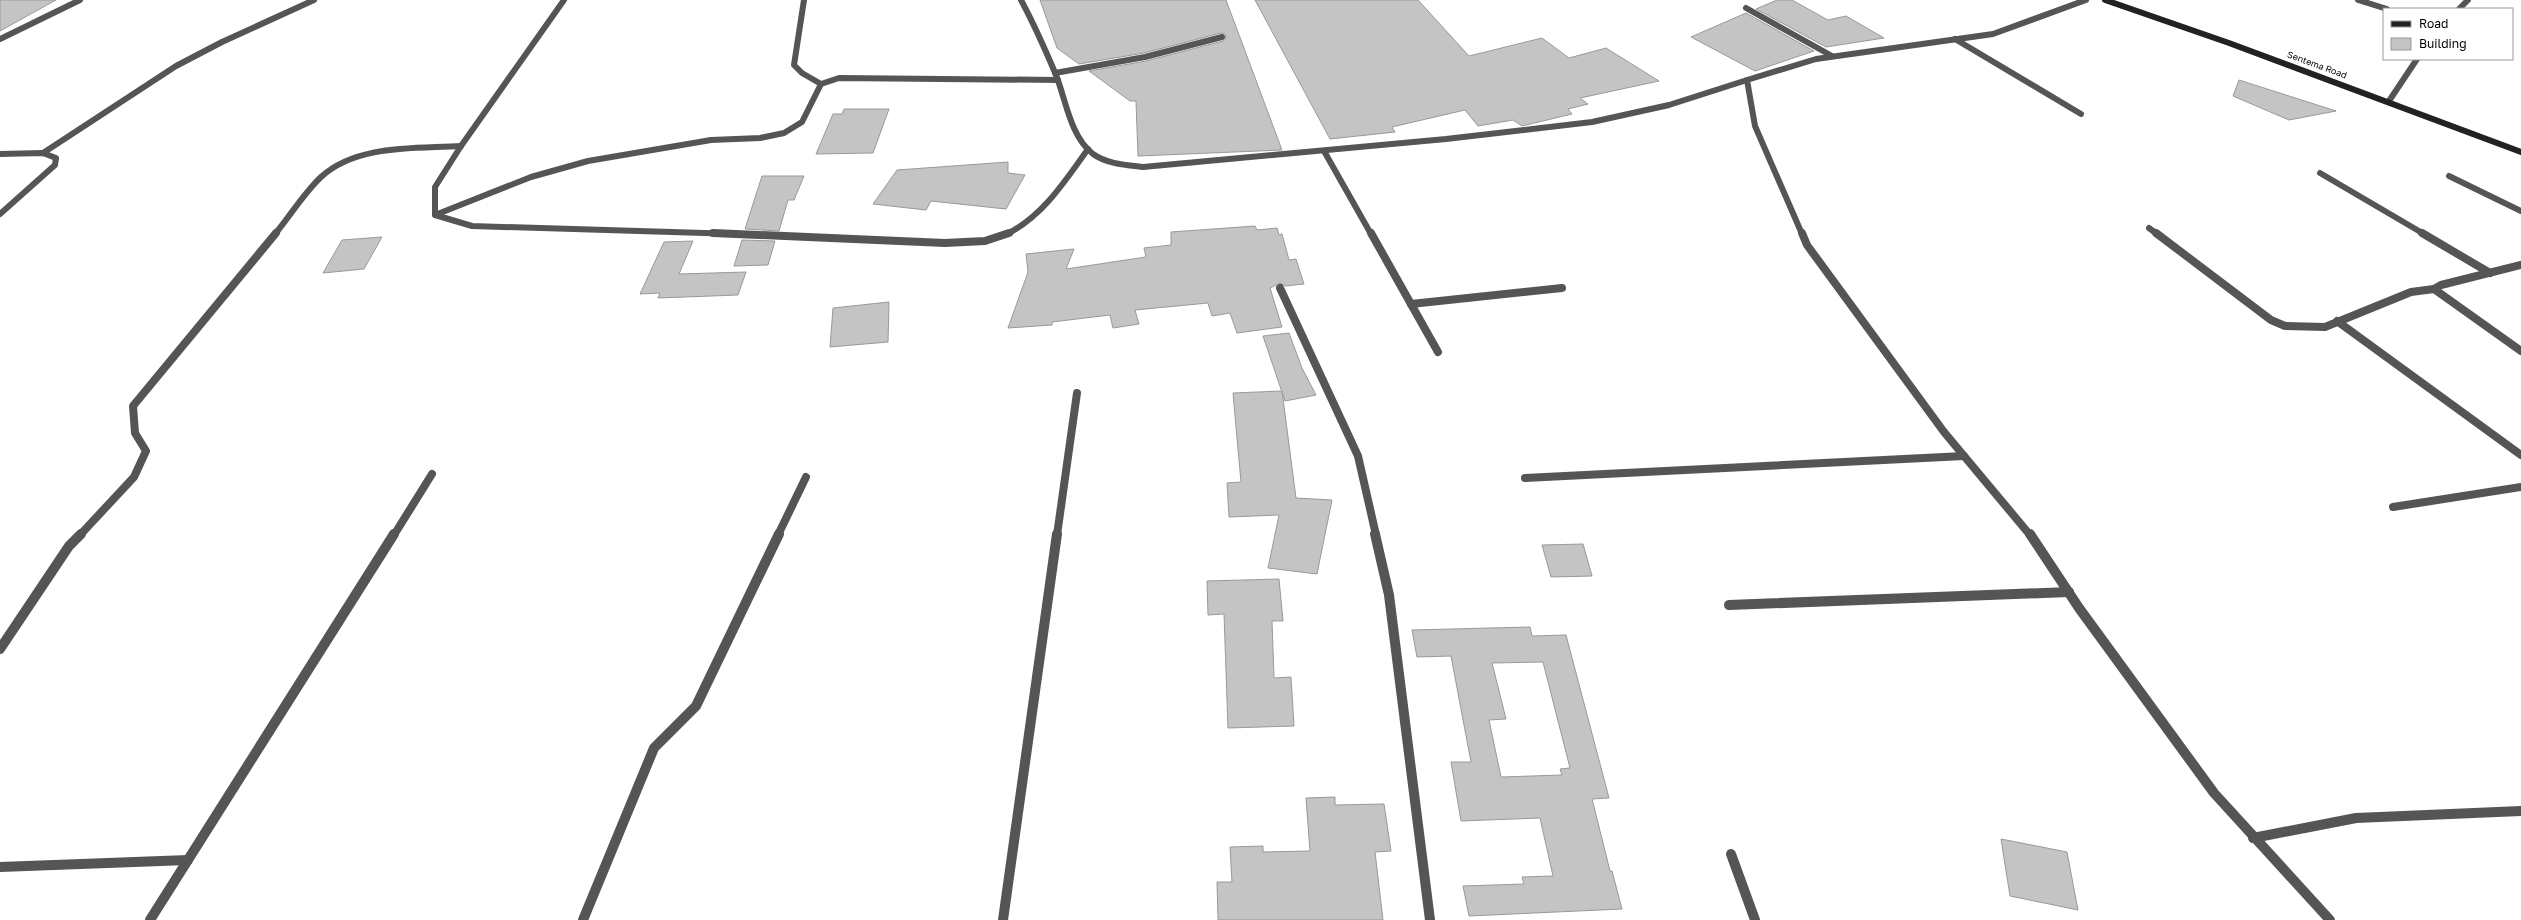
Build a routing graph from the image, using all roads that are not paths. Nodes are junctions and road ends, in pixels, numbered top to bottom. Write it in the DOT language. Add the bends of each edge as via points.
graph roads {
  1 [pos="80,0"];
  2 [pos="314,0"];
  3 [pos="564,0"];
  4 [pos="804,0"];
  5 [pos="1021,0"];
  6 [pos="2086,0"];
  7 [pos="2105,0"];
  8 [pos="2358,0"];
  9 [pos="2468,0"];
  10 [pos="1746,8"];
  11 [pos="2384,8"];
  12 [pos="2459,8"];
  13 [pos="1222,37"];
  14 [pos="0,39"];
  15 [pos="1955,39"];
  16 [pos="1832,56"];
  17 [pos="2416,60"];
  18 [pos="1055,73"];
  19 [pos="1058,80"];
  20 [pos="1747,80"];
  21 [pos="821,84"];
  22 [pos="2389,101"];
  23 [pos="2082,114"];
  24 [pos="460,146"];
  25 [pos="1088,150"];
  26 [pos="1324,151"];
  27 [pos="2521,152"];
  28 [pos="43,153"];
  29 [pos="0,154"];
  30 [pos="2320,173"];
  31 [pos="2449,176"];
  32 [pos="2521,211"];
  33 [pos="0,214"];
  34 [pos="434,215"];
  35 [pos="2149,228"];
  36 [pos="2519,267"];
  37 [pos="2490,273"];
  38 [pos="1280,288"];
  39 [pos="1562,288"];
  40 [pos="2434,289"];
  41 [pos="1411,304"];
  42 [pos="2337,321"];
  43 [pos="2521,351"];
  44 [pos="1438,352"];
  45 [pos="1077,393"];
  46 [pos="2521,455"];
  47 [pos="1964,456"];
  48 [pos="432,474"];
  49 [pos="806,476"];
  50 [pos="1525,478"];
  51 [pos="2521,487"];
  52 [pos="2393,507"];
  53 [pos="2069,592"];
  54 [pos="1729,605"];
  55 [pos="0,649"];
  56 [pos="2521,811"];
  57 [pos="2253,838"];
  58 [pos="1731,854"];
  59 [pos="188,860"];
  60 [pos="0,867"];
  61 [pos="150,920"];
  62 [pos="583,920"];
  63 [pos="1003,920"];
  64 [pos="1430,920"];
  65 [pos="1755,920"];
  66 [pos="2330,920"];
  1 -- 14 [label="street"];
  2 -- 28 [label="street" via="176,66"];
  3 -- 24 [label="street"];
  4 -- 21 [label="street" via="794,65 802,74"];
  5 -- 18 [label="street" via="1040,35"];
  6 -- 15 [label="street" via="2008,30"];
  7 -- 22 [label="main road, Sentema Road"];
  8 -- 11 [label="street"];
  9 -- 12 [label="street"];
  10 -- 16 [label="street"];
  13 -- 18 [label="street" via="1145,58"];
  15 -- 16 [label="street"];
  15 -- 23 [label="street"];
  16 -- 20 [label="street"];
  17 -- 22 [label="street"];
  18 -- 19 [label="street"];
  19 -- 21 [label="street" via="839,78"];
  19 -- 25 [label="street" via="1076,129"];
  20 -- 26 [label="street" via="1669,105 1592,122"];
  20 -- 47 [label="street" via="1755,126 1807,245"];
  21 -- 34 [label="street" via="802,122 784,133 760,138 711,140 588,161 531,177"];
  22 -- 27 [label="main road, Sentema Road"];
  24 -- 34 [label="street" via="435,187"];
  24 -- 55 [label="street" via="380,152 346,160 321,177 232,290 133,406 136,433 146,451 134,477 69,546"];
  25 -- 26 [label="street" via="1122,164 1143,167"];
  25 -- 34 [label="street" via="1049,200 1015,231 986,241 945,243 472,226"];
  26 -- 41 [label="street"];
  28 -- 29 [label="street"];
  28 -- 33 [label="street" via="56,158 55,165"];
  30 -- 37 [label="street"];
  31 -- 32 [label="street"];
  35 -- 42 [label="street" via="2271,320 2299,328 2324,326"];
  36 -- 37 [label="street"];
  37 -- 40 [label="street"];
  38 -- 64 [label="street" via="1358,456 1389,595"];
  39 -- 41 [label="street"];
  40 -- 42 [label="street" via="2411,292"];
  40 -- 43 [label="street"];
  41 -- 44 [label="street"];
  42 -- 46 [label="street"];
  45 -- 63 [label="street"];
  47 -- 50 [label="street"];
  47 -- 53 [label="street" via="2030,534"];
  48 -- 59 [label="street"];
  49 -- 62 [label="street" via="696,706 654,748"];
  51 -- 52 [label="street"];
  53 -- 54 [label="street"];
  53 -- 57 [label="street" via="2214,793"];
  56 -- 57 [label="street" via="2356,818"];
  57 -- 66 [label="street"];
  58 -- 65 [label="street"];
  59 -- 60 [label="street"];
  59 -- 61 [label="street"];
}
